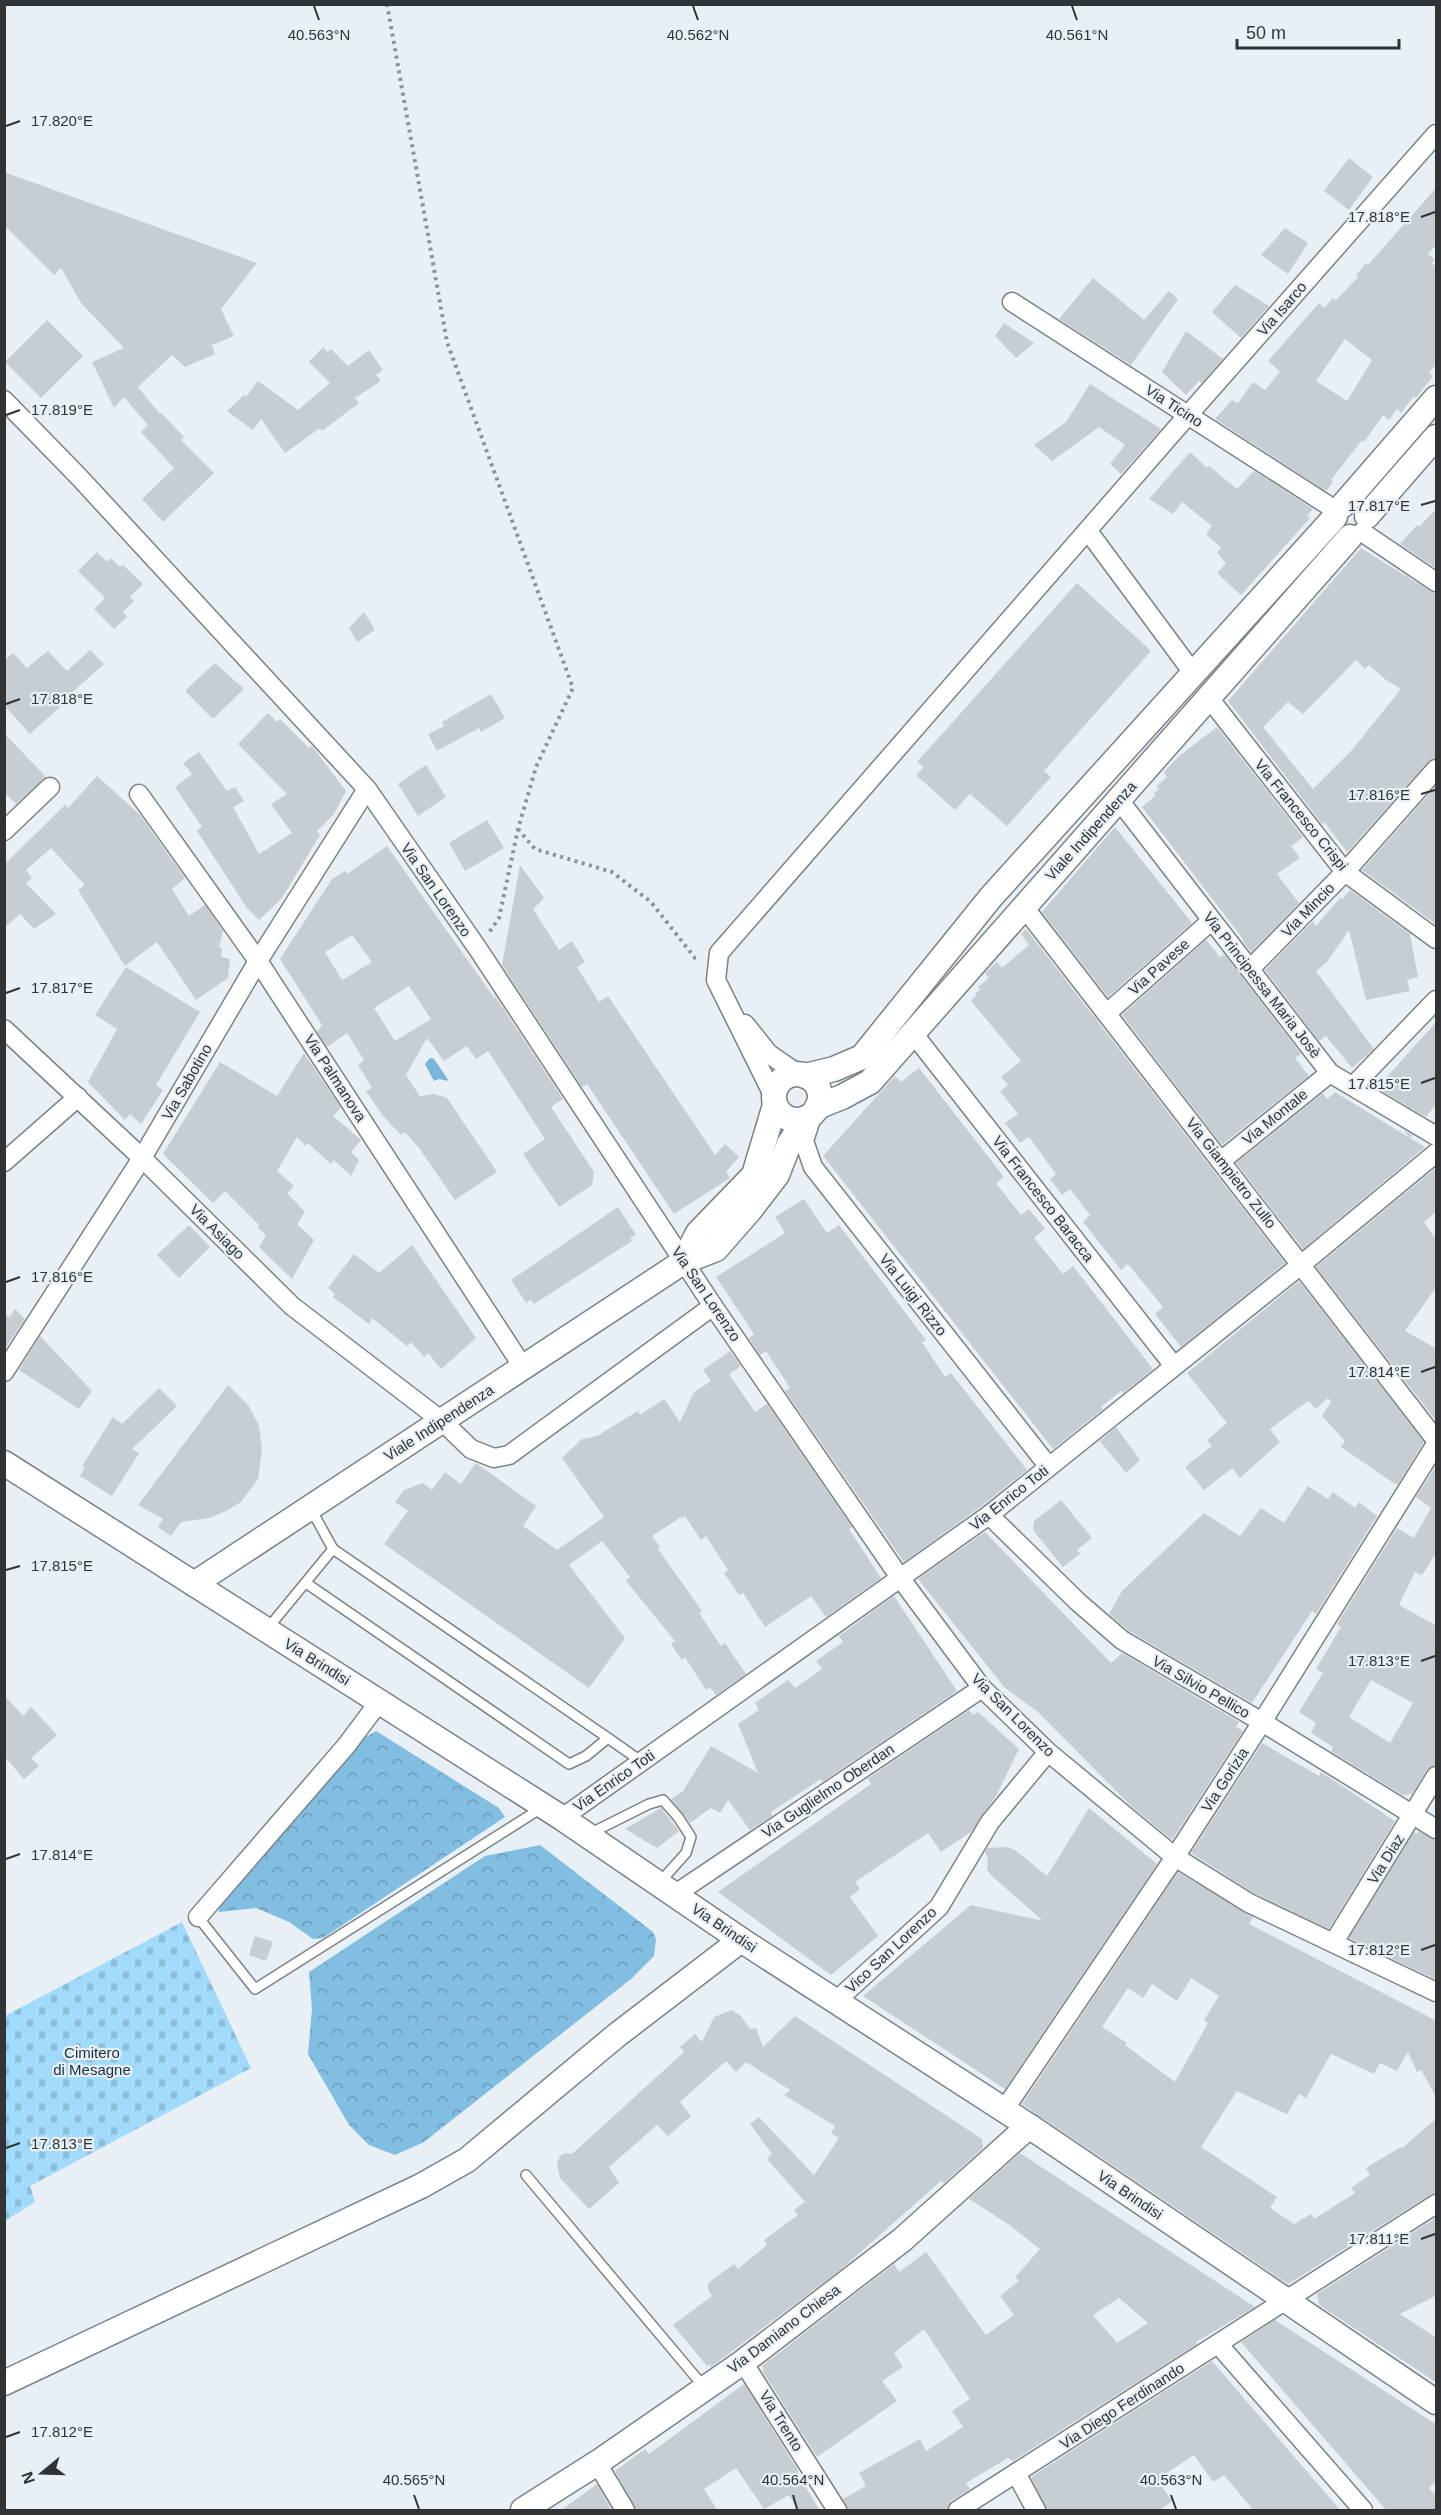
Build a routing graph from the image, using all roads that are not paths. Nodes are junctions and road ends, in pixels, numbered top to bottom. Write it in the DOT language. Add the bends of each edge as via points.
graph roads {
  1 [pos="1437,134"];
  2 [pos="1012,302"];
  3 [pos="1437,398"];
  4 [pos="4,400"];
  5 [pos="1188,415"];
  6 [pos="1437,437"];
  7 [pos="1338,511"];
  8 [pos="1360,528"];
  9 [pos="1088,531"];
  10 [pos="1437,582"];
  11 [pos="1193,673"];
  12 [pos="1209,698"];
  13 [pos="1437,769"];
  14 [pos="50,787"];
  15 [pos="367,789"];
  16 [pos="140,794"];
  17 [pos="1119,800"];
  18 [pos="4,831"];
  19 [pos="1345,872"];
  20 [pos="1024,907"];
  21 [pos="1211,921"];
  22 [pos="1437,939"];
  23 [pos="258,961"];
  24 [pos="1250,969"];
  25 [pos="1437,1000"];
  26 [pos="727,1001"];
  27 [pos="1107,1013"];
  28 [pos="4,1029"];
  29 [pos="912,1032"];
  30 [pos="1330,1073"];
  31 [pos="801,1075"];
  32 [pos="1354,1085"];
  33 [pos="78,1097"];
  34 [pos="775,1101"];
  35 [pos="812,1113"];
  36 [pos="1437,1136"];
  37 [pos="1437,1153"];
  38 [pos="142,1158"];
  39 [pos="1221,1161"];
  40 [pos="4,1162"];
  41 [pos="683,1262"];
  42 [pos="1302,1264"];
  43 [pos="713,1306"];
  44 [pos="1174,1366"];
  45 [pos="524,1367"];
  46 [pos="4,1372"];
  47 [pos="442,1420"];
  48 [pos="1437,1442"];
  49 [pos="4,1463"];
  50 [pos="1049,1467"];
  51 [pos="310,1508"];
  52 [pos="989,1515"];
  53 [pos="333,1549"];
  54 [pos="901,1579"];
  55 [pos="306,1583"];
  56 [pos="194,1584"];
  57 [pos="266,1630"];
  58 [pos="982,1688"];
  59 [pos="379,1702"];
  60 [pos="1263,1722"];
  61 [pos="608,1738"];
  62 [pos="1048,1752"];
  63 [pos="642,1762"];
  64 [pos="1437,1776"];
  65 [pos="553,1812"];
  66 [pos="1413,1815"];
  67 [pos="1437,1829"];
  68 [pos="587,1835"];
  69 [pos="1175,1857"];
  70 [pos="667,1889"];
  71 [pos="198,1917"];
  72 [pos="741,1941"];
  73 [pos="1334,1942"];
  74 [pos="1437,1992"];
  75 [pos="836,2001"];
  76 [pos="1004,2110"];
  77 [pos="1029,2126"];
  78 [pos="526,2175"];
  79 [pos="1437,2204"];
  80 [pos="1285,2301"];
  81 [pos="1218,2344"];
  82 [pos="743,2362"];
  83 [pos="4,2383"];
  84 [pos="705,2388"];
  85 [pos="1437,2402"];
  86 [pos="597,2463"];
  87 [pos="1016,2473"];
  88 [pos="523,2511"];
  89 [pos="626,2511"];
  90 [pos="837,2511"];
  91 [pos="958,2511"];
  92 [pos="1036,2511"];
  93 [pos="1363,2511"];
  1 -- 5 [label="street, Via Isarco"];
  2 -- 5 [label="street, Via Ticino"];
  3 -- 7 [label="main road, Viale Indipendenza"];
  4 -- 15 [label="street, Via San Lorenzo"];
  5 -- 7 [label="street, Via Ticino"];
  5 -- 9 [label="street, Via Isarco"];
  6 -- 8 [label="main road, Viale Indipendenza"];
  7 -- 8 [label="main road" via="1358,505 1364,509"];
  7 -- 11 [label="main road, Viale Indipendenza"];
  8 -- 10 [label="street"];
  8 -- 12 [label="main road, Viale Indipendenza"];
  9 -- 11 [label="street"];
  9 -- 26 [label="street, Via Isarco" via="719,953 717,980"];
  11 -- 31 [label="main road, Viale Indipendenza" via="991,897 862,1057 834,1069"];
  12 -- 17 [label="main road, Viale Indipendenza"];
  12 -- 19 [label="street, Via Francesco Crispi"];
  13 -- 19 [label="street, Via Mincio"];
  14 -- 18 [label="street"];
  15 -- 23 [label="street, Via Sabotino"];
  15 -- 41 [label="street, Via San Lorenzo" via="478,949"];
  16 -- 23 [label="street, Via Palmanova"];
  17 -- 20 [label="main road, Viale Indipendenza"];
  17 -- 21 [label="street, Via Principessa Maria Josè"];
  19 -- 22 [label="street, Via Francesco Crispi"];
  19 -- 24 [label="street, Via Mincio"];
  20 -- 27 [label="street, Via Giampietro Zullo"];
  20 -- 29 [label="main road, Viale Indipendenza"];
  21 -- 24 [label="street, Via Principessa Maria Josè"];
  21 -- 27 [label="street, Via Pavese"];
  23 -- 38 [label="street, Via Sabotino"];
  23 -- 45 [label="street, Via Palmanova"];
  24 -- 30 [label="street, Via Principessa Maria Josè"];
  25 -- 32 [label="street"];
  26 -- 31 [label="street" via="769,1053"];
  26 -- 34 [label="street"];
  27 -- 39 [label="street, Via Giampietro Zullo"];
  28 -- 33 [label="street, Via Asiago"];
  29 -- 35 [label="main road, Viale Indipendenza" via="870,1082"];
  29 -- 44 [label="street, Via Francesco Baracca"];
  30 -- 32 [label="street, Via Principessa Maria Josè"];
  30 -- 39 [label="street, Via Montale"];
  31 -- 34 [label="main road" via="790,1075 778,1083"];
  31 -- 35 [label="main road" via="816,1085 819,1100"];
  32 -- 36 [label="street, Via Principessa Maria Josè"];
  33 -- 38 [label="street, Via Asiago"];
  33 -- 40 [label="street"];
  34 -- 35 [label="main road" via="784,1116 792,1119"];
  34 -- 41 [label="main road, Viale Indipendenza" via="754,1174 698,1233"];
  35 -- 41 [label="main road, Viale Indipendenza" via="789,1144 777,1175 750,1210 716,1249"];
  35 -- 50 [label="street, Via Luigi Rizzo" via="804,1142 813,1167"];
  37 -- 42 [label="street, Via Enrico Toti"];
  38 -- 46 [label="street, Via Sabotino"];
  38 -- 47 [label="street, Via Asiago" via="292,1306"];
  39 -- 42 [label="street, Via Giampietro Zullo"];
  41 -- 43 [label="street, Via San Lorenzo"];
  41 -- 45 [label="main road, Viale Indipendenza"];
  42 -- 44 [label="street, Via Enrico Toti"];
  42 -- 48 [label="street, Via Giampietro Zullo"];
  43 -- 47 [label="street, Via Asiago" via="508,1455 495,1458 471,1449"];
  43 -- 54 [label="street, Via San Lorenzo"];
  44 -- 50 [label="street, Via Enrico Toti"];
  45 -- 47 [label="main road, Viale Indipendenza"];
  47 -- 51 [label="main road, Viale Indipendenza"];
  48 -- 60 [label="street, Via Gorizia"];
  49 -- 56 [label="main road, Via Brindisi"];
  50 -- 52 [label="street, Via Enrico Toti"];
  51 -- 53 [label="lane"];
  51 -- 56 [label="main road, Viale Indipendenza"];
  52 -- 54 [label="street, Via Enrico Toti"];
  52 -- 60 [label="street, Via Silvio Pellico" via="1122,1640"];
  53 -- 55 [label="lane"];
  53 -- 61 [label="lane"];
  54 -- 58 [label="street, Via San Lorenzo"];
  54 -- 63 [label="street, Via Enrico Toti"];
  55 -- 57 [label="lane"];
  55 -- 61 [label="lane" via="569,1764"];
  56 -- 57 [label="main road, Via Brindisi"];
  57 -- 59 [label="main road, Via Brindisi"];
  58 -- 62 [label="street, Via San Lorenzo"];
  58 -- 70 [label="street, Via Guglielmo Oberdan"];
  59 -- 65 [label="main road, Via Brindisi"];
  59 -- 71 [label="street" via="346,1746"];
  60 -- 66 [label="street, Via Silvio Pellico"];
  60 -- 69 [label="street, Via Gorizia"];
  61 -- 63 [label="lane"];
  62 -- 69 [label="street, Via San Lorenzo"];
  62 -- 75 [label="street, Vico San Lorenzo" via="990,1822 939,1907"];
  63 -- 65 [label="street, Via Enrico Toti"];
  64 -- 66 [label="street, Via Diaz"];
  65 -- 68 [label="main road, Via Brindisi"];
  65 -- 71 [label="lane" via="255,1989"];
  66 -- 67 [label="street, Via Silvio Pellico"];
  66 -- 73 [label="street, Via Diaz"];
  68 -- 70 [label="main road, Via Brindisi"];
  68 -- 70 [label="lane" via="663,1800 691,1837"];
  69 -- 73 [label="street, Via San Lorenzo" via="1249,1903"];
  69 -- 76 [label="street, Via Gorizia"];
  70 -- 72 [label="main road, Via Brindisi"];
  72 -- 75 [label="main road, Via Brindisi"];
  72 -- 83 [label="main road" via="617,2035 467,2160 421,2186"];
  73 -- 74 [label="street, Via San Lorenzo"];
  75 -- 76 [label="main road, Via Brindisi"];
  76 -- 77 [label="main road, Via Brindisi"];
  77 -- 80 [label="main road, Via Brindisi"];
  77 -- 82 [label="main road, Via Damiano Chiesa" via="902,2240"];
  78 -- 84 [label="lane"];
  79 -- 80 [label="street, Via Diego Ferdinando"];
  80 -- 81 [label="street, Via Diego Ferdinando"];
  80 -- 85 [label="main road, Via Brindisi"];
  81 -- 87 [label="street, Via Diego Ferdinando"];
  81 -- 93 [label="street"];
  82 -- 84 [label="main road, Via Damiano Chiesa"];
  82 -- 90 [label="street, Via Trento"];
  84 -- 86 [label="main road, Via Damiano Chiesa"];
  86 -- 88 [label="main road, Via Damiano Chiesa"];
  86 -- 89 [label="street"];
  87 -- 91 [label="street, Via Diego Ferdinando"];
  87 -- 92 [label="street"];
}
